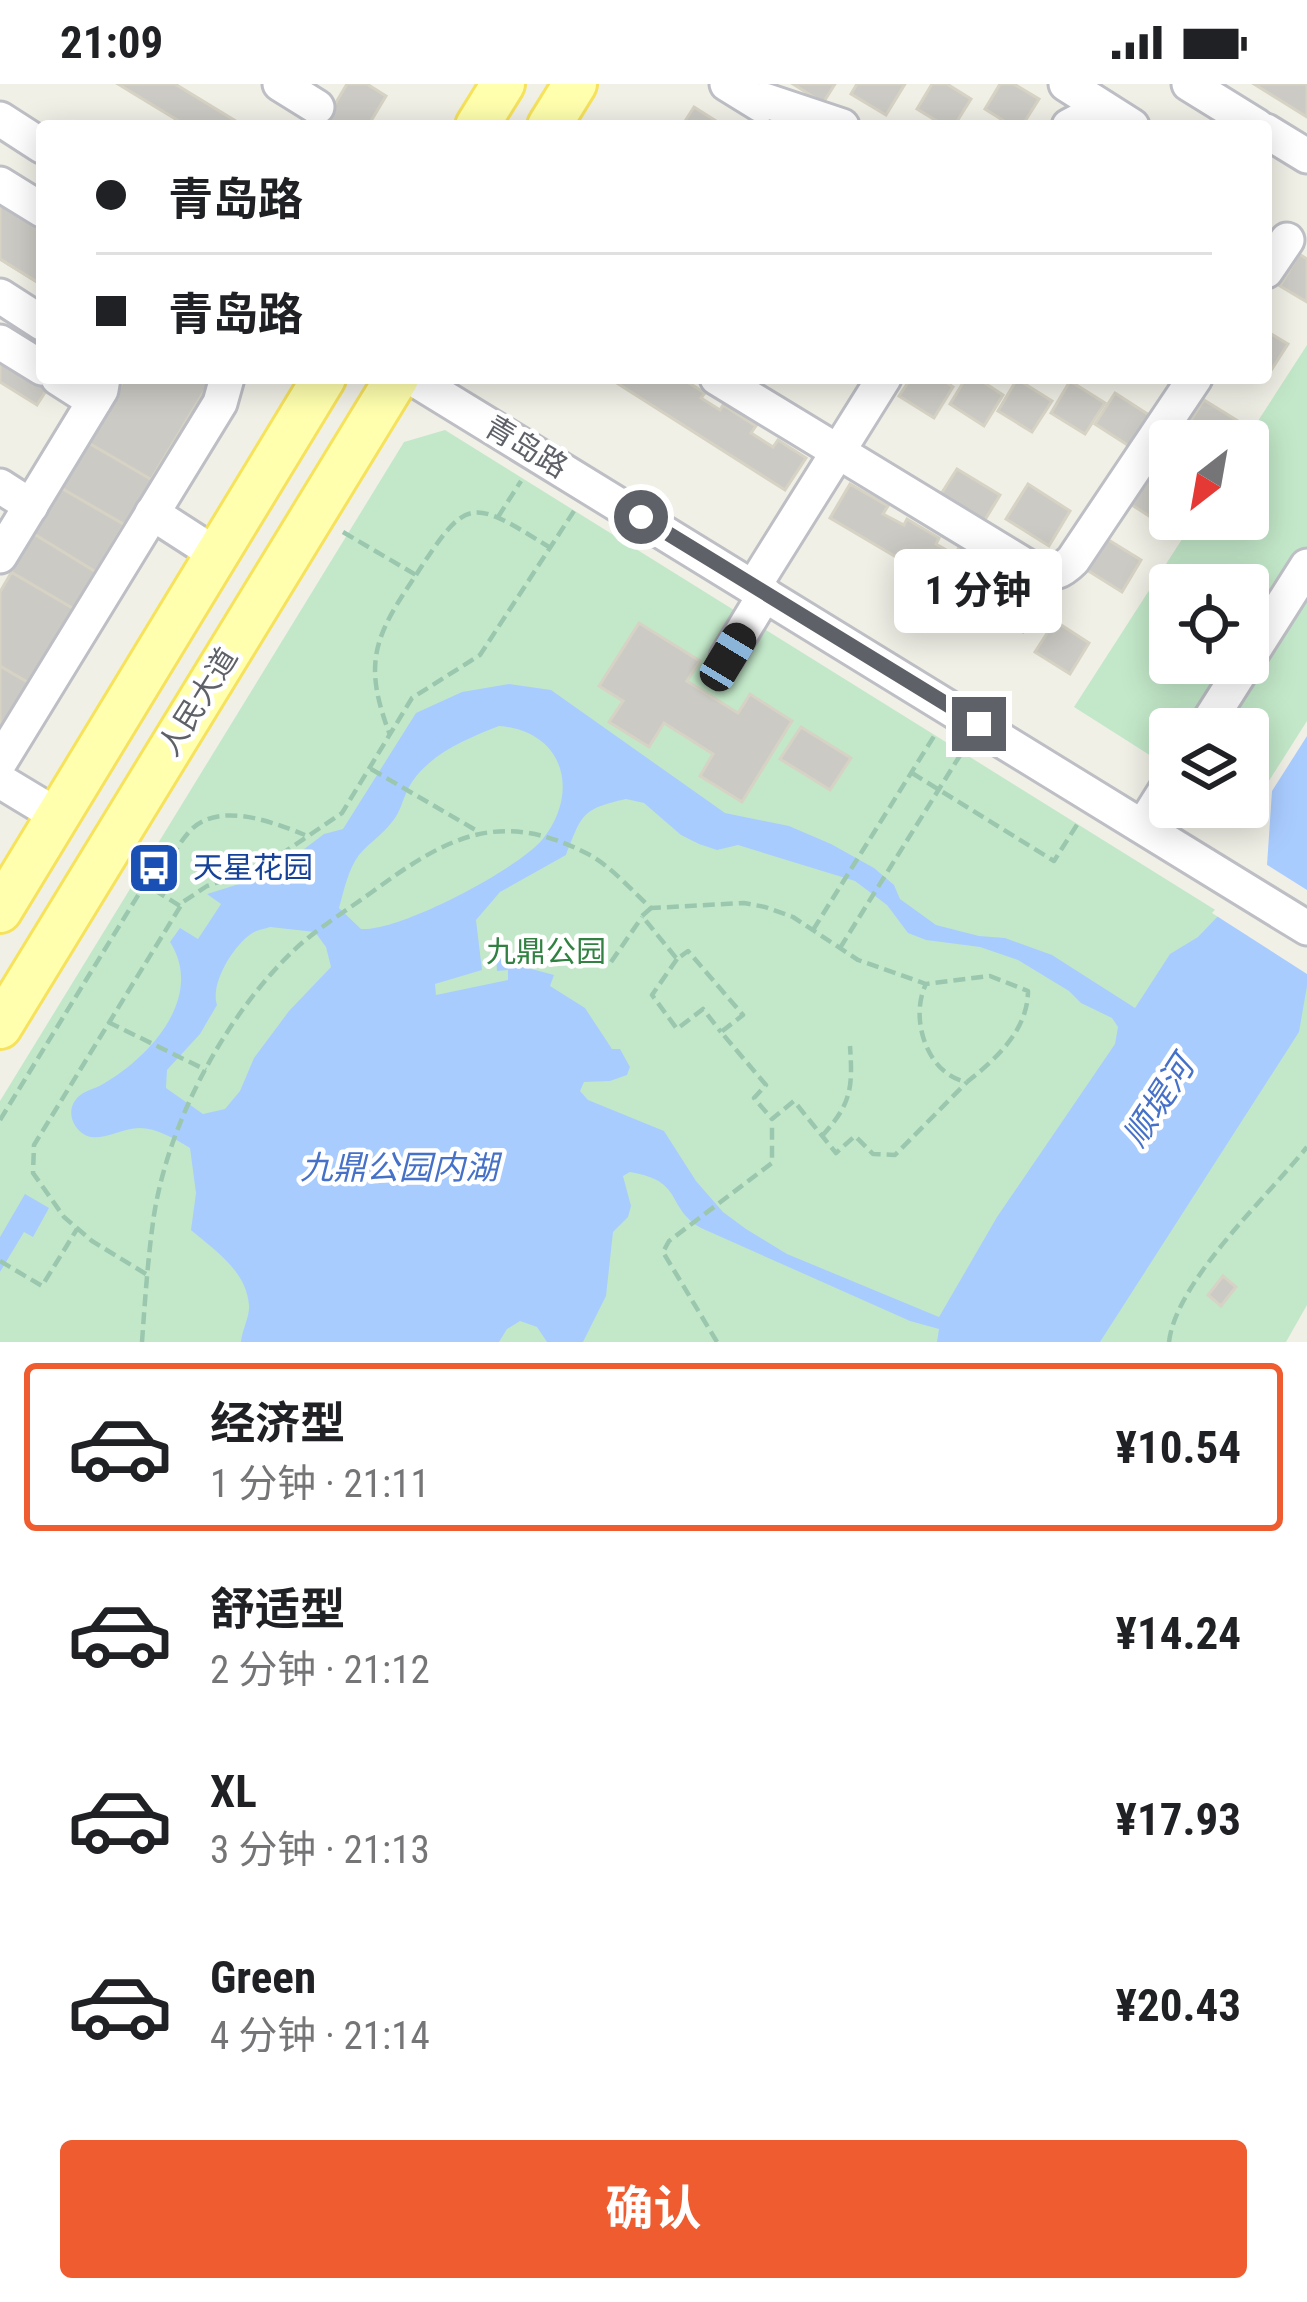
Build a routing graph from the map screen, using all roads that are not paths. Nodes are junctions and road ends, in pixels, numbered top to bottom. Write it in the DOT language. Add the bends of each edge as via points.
graph roads {
  1 [pos="280,84"];
  2 [pos="502,84"];
  3 [pos="575,84"];
  4 [pos="727,84"];
  5 [pos="1066,84"];
  6 [pos="1189,84"];
  7 [pos="762,104"];
  8 [pos="317,107"];
  9 [pos="1103,108"];
  10 [pos="0,119"];
  11 [pos="481,120"];
  12 [pos="553,120"];
  13 [pos="820,120"];
  14 [pos="1081,120"];
  15 [pos="1122,120"];
  16 [pos="1248,120"];
  17 [pos="1272,135"];
  18 [pos="36,142"];
  19 [pos="1307,156"];
  20 [pos="0,184"];
  21 [pos="36,206"];
  22 [pos="1287,240"];
  23 [pos="1272,263"];
  24 [pos="0,296"];
  25 [pos="36,318"];
  26 [pos="0,342"];
  27 [pos="36,364"];
  28 [pos="225,384"];
  29 [pos="320,384"];
  30 [pos="393,384"];
  31 [pos="422,384"];
  32 [pos="727,384"];
  33 [pos="880,384"];
  34 [pos="1191,384"];
  35 [pos="99,389"];
  36 [pos="839,452"];
  37 [pos="0,487"];
  38 [pos="31,506"];
  39 [pos="152,513"];
  40 [pos="217,555"];
  41 [pos="0,556"];
  42 [pos="1307,566"];
  43 [pos="760,590"];
  44 [pos="1269,626"];
  45 [pos="728,657"];
  46 [pos="0,762"];
  47 [pos="0,781"];
  48 [pos="58,816"];
  49 [pos="1149,816"];
  50 [pos="1143,826"];
  51 [pos="0,911"];
  52 [pos="1307,928"];
  53 [pos="0,1027"];
  1 -- 8 [label="street"];
  2 -- 11 [label="main road"];
  3 -- 12 [label="main road"];
  4 -- 7 [label="street"];
  5 -- 9 [label="street"];
  6 -- 16 [label="street"];
  7 -- 13 [label="street"];
  9 -- 14 [label="street"];
  9 -- 15 [label="street"];
  10 -- 18 [label="street"];
  17 -- 19 [label="street"];
  20 -- 21 [label="street"];
  22 -- 23 [label="street"];
  24 -- 25 [label="street"];
  26 -- 27 [label="street"];
  28 -- 39 [label="street"];
  29 -- 40 [label="main road, 人民大道"];
  30 -- 53 [label="main road, 人民大道"];
  31 -- 43 [label="street, 青岛路"];
  32 -- 36 [label="street"];
  33 -- 36 [label="street"];
  34 -- 36 [label="street" via="1073,560 1048,574"];
  35 -- 38 [label="street"];
  36 -- 43 [label="street"];
  37 -- 38 [label="street"];
  38 -- 41 [label="street"];
  39 -- 40 [label="street"];
  39 -- 46 [label="street"];
  40 -- 48 [label="main road, 人民大道"];
  42 -- 44 [label="street"];
  43 -- 45 [label="street"];
  43 -- 50 [label="street, 青岛路"];
  47 -- 48 [label="street"];
  48 -- 51 [label="main road, 人民大道"];
  49 -- 50 [label="street"];
  50 -- 52 [label="street, 青岛路"];
}
